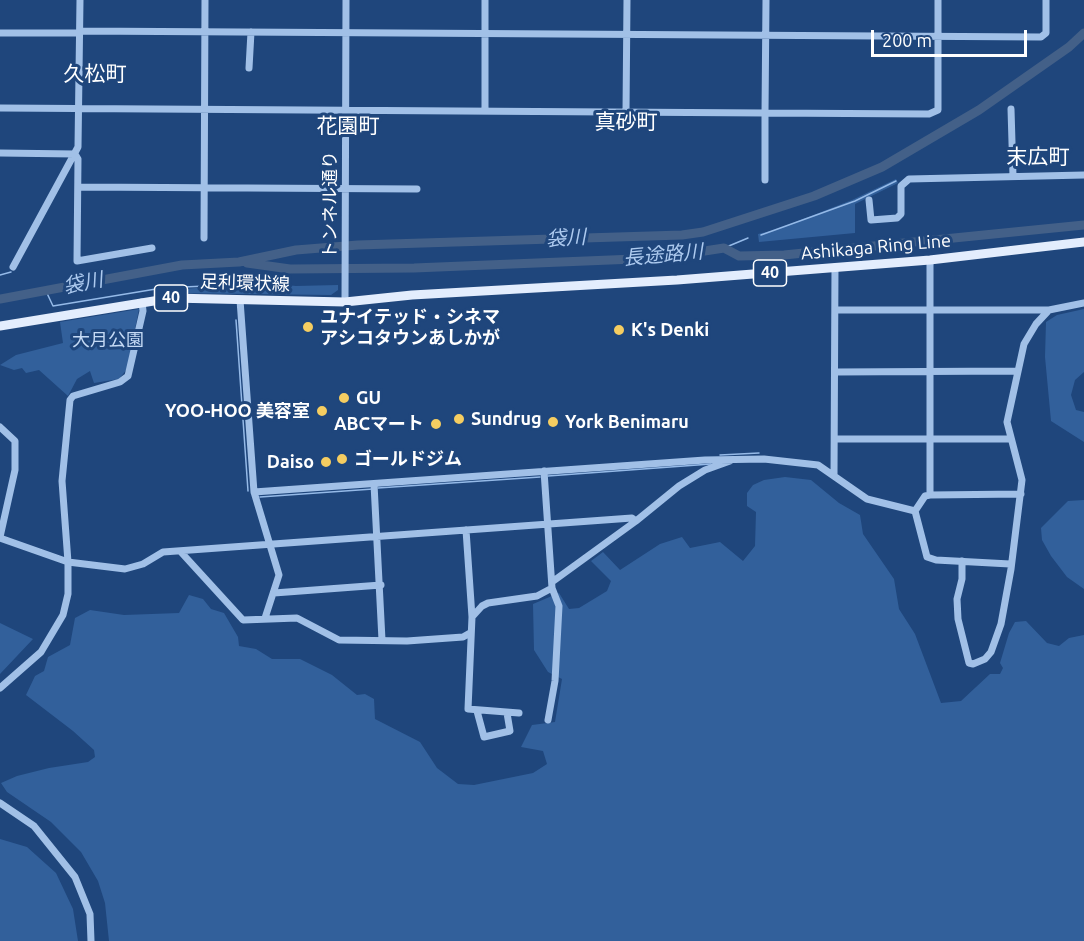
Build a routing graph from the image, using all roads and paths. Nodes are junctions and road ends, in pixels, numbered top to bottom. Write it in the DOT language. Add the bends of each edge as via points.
graph roads {
  1 [pos="80,0"];
  2 [pos="205,0"];
  3 [pos="346,0"];
  4 [pos="485,0"];
  5 [pos="627,0"];
  6 [pos="766,0"];
  7 [pos="938,0"];
  8 [pos="1046,0"];
  9 [pos="80,32"];
  10 [pos="205,32"];
  11 [pos="251,32"];
  12 [pos="0,33"];
  13 [pos="346,33"];
  14 [pos="484,34"];
  15 [pos="627,34"];
  16 [pos="766,35"];
  17 [pos="938,35"];
  18 [pos="249,68"];
  19 [pos="0,108"];
  20 [pos="79,108"];
  21 [pos="205,109"];
  22 [pos="1011,109"];
  23 [pos="346,110"];
  24 [pos="485,111"];
  25 [pos="626,112"];
  26 [pos="765,113"];
  27 [pos="0,153"];
  28 [pos="75,154"];
  29 [pos="1084,175"];
  30 [pos="1013,176"];
  31 [pos="765,180"];
  32 [pos="78,187"];
  33 [pos="204,188"];
  34 [pos="345,189"];
  35 [pos="417,189"];
  36 [pos="868,200"];
  37 [pos="204,238"];
  38 [pos="1084,242"];
  39 [pos="152,248"];
  40 [pos="930,260"];
  41 [pos="13,267"];
  42 [pos="835,267"];
  43 [pos="240,300"];
  44 [pos="142,302"];
  45 [pos="345,302"];
  46 [pos="1084,303"];
  47 [pos="836,310"];
  48 [pos="930,310"];
  49 [pos="1049,310"];
  50 [pos="0,326"];
  51 [pos="930,371"];
  52 [pos="1017,371"];
  53 [pos="836,372"];
  54 [pos="0,427"];
  55 [pos="930,438"];
  56 [pos="835,439"];
  57 [pos="1010,439"];
  58 [pos="738,459"];
  59 [pos="543,471"];
  60 [pos="834,476"];
  61 [pos="374,484"];
  62 [pos="254,492"];
  63 [pos="1021,494"];
  64 [pos="930,495"];
  65 [pos="915,511"];
  66 [pos="636,521"];
  67 [pos="548,524"];
  68 [pos="466,530"];
  69 [pos="378,536"];
  70 [pos="0,538"];
  71 [pos="268,545"];
  72 [pos="180,551"];
  73 [pos="962,561"];
  74 [pos="68,562"];
  75 [pos="1010,564"];
  76 [pos="381,585"];
  77 [pos="552,585"];
  78 [pos="274,593"];
  79 [pos="472,617"];
  80 [pos="265,618"];
  81 [pos="470,633"];
  82 [pos="382,640"];
  83 [pos="0,688"];
  84 [pos="477,711"];
  85 [pos="507,712"];
  86 [pos="519,713"];
  87 [pos="548,720"];
  88 [pos="0,803"];
  89 [pos="92,941"];
  1 -- 9 [label="street"];
  2 -- 10 [label="street"];
  3 -- 13 [label="street, トンネル通り"];
  4 -- 14 [label="street"];
  5 -- 15 [label="street"];
  6 -- 16 [label="street"];
  7 -- 17 [label="street"];
  8 -- 17 [label="street" via="1046,33 1041,37"];
  9 -- 10 [label="street"];
  9 -- 12 [label="street"];
  9 -- 20 [label="street"];
  10 -- 11 [label="street"];
  10 -- 21 [label="street"];
  11 -- 13 [label="street"];
  11 -- 18 [label="street"];
  13 -- 14 [label="street"];
  13 -- 23 [label="street, トンネル通り"];
  14 -- 15 [label="street"];
  14 -- 24 [label="street"];
  15 -- 16 [label="street"];
  15 -- 25 [label="street"];
  16 -- 17 [label="street"];
  16 -- 26 [label="street"];
  17 -- 26 [label="street" via="938,110 929,114"];
  19 -- 20 [label="street"];
  20 -- 21 [label="street"];
  20 -- 28 [label="street"];
  21 -- 23 [label="street"];
  21 -- 33 [label="street"];
  22 -- 30 [label="street"];
  23 -- 24 [label="street"];
  23 -- 34 [label="street, トンネル通り"];
  24 -- 25 [label="street"];
  25 -- 26 [label="street"];
  26 -- 31 [label="street"];
  27 -- 28 [label="street"];
  28 -- 32 [label="street"];
  28 -- 41 [label="street"];
  29 -- 30 [label="street"];
  30 -- 36 [label="street" via="909,179 901,186 902,214 897,218 871,220"];
  32 -- 33 [label="street"];
  32 -- 39 [label="street" via="77,261"];
  33 -- 34 [label="street"];
  33 -- 37 [label="street"];
  34 -- 35 [label="street"];
  34 -- 45 [label="street, トンネル通り"];
  38 -- 40 [label="main road, Ashikaga Ring Line / 40"];
  40 -- 42 [label="main road, Ashikaga Ring Line / 40"];
  40 -- 48 [label="street"];
  42 -- 45 [label="main road, 足利環状線 / 40"];
  42 -- 47 [label="street"];
  43 -- 44 [label="main road, 足利環状線 / 40" via="172,298"];
  43 -- 45 [label="main road, 足利環状線 / 40"];
  43 -- 62 [label="street"];
  44 -- 50 [label="main road, 足利環状線 / 40"];
  44 -- 74 [label="street" via="128,376 70,400 62,481"];
  46 -- 49 [label="street"];
  47 -- 48 [label="street"];
  47 -- 53 [label="street"];
  48 -- 49 [label="street"];
  48 -- 51 [label="street"];
  49 -- 52 [label="street" via="1024,344"];
  51 -- 52 [label="street"];
  51 -- 53 [label="street"];
  51 -- 55 [label="street"];
  52 -- 57 [label="street" via="1008,410"];
  53 -- 56 [label="street"];
  54 -- 70 [label="street" via="15,441 15,470"];
  55 -- 56 [label="street"];
  55 -- 57 [label="street"];
  55 -- 64 [label="street"];
  56 -- 60 [label="street"];
  57 -- 63 [label="street" via="1022,474"];
  58 -- 59 [label="street"];
  58 -- 60 [label="street" via="818,465"];
  58 -- 66 [label="street" via="705,470"];
  59 -- 61 [label="street"];
  59 -- 67 [label="street"];
  60 -- 65 [label="street" via="867,499"];
  61 -- 62 [label="street"];
  61 -- 69 [label="street"];
  62 -- 71 [label="street"];
  63 -- 64 [label="street"];
  63 -- 75 [label="street"];
  64 -- 65 [label="street"];
  65 -- 73 [label="street" via="927,556"];
  66 -- 67 [label="street" via="632,518"];
  66 -- 77 [label="street"];
  67 -- 68 [label="street"];
  67 -- 77 [label="street"];
  68 -- 69 [label="street"];
  68 -- 79 [label="street"];
  69 -- 71 [label="street"];
  69 -- 76 [label="street"];
  70 -- 74 [label="street"];
  71 -- 72 [label="street"];
  71 -- 78 [label="street" via="279,575"];
  72 -- 74 [label="street" via="163,552 143,564 124,569"];
  72 -- 80 [label="street" via="238,617"];
  73 -- 75 [label="street"];
  73 -- 75 [label="street" via="957,609 970,664 990,654 1001,624"];
  74 -- 83 [label="street" via="68,594 56,631 41,652"];
  76 -- 78 [label="street"];
  76 -- 82 [label="street"];
  77 -- 79 [label="street" via="537,596 488,603"];
  77 -- 87 [label="street" via="559,606 555,681"];
  78 -- 80 [label="street"];
  79 -- 81 [label="street"];
  80 -- 82 [label="street" via="303,619 337,640"];
  81 -- 82 [label="street" via="463,637"];
  81 -- 84 [label="street" via="467,707"];
  84 -- 85 [label="street"];
  84 -- 85 [label="street" via="484,737 510,731"];
  85 -- 86 [label="street"];
  88 -- 89 [label="street" via="34,826 75,877 90,914"];
}
